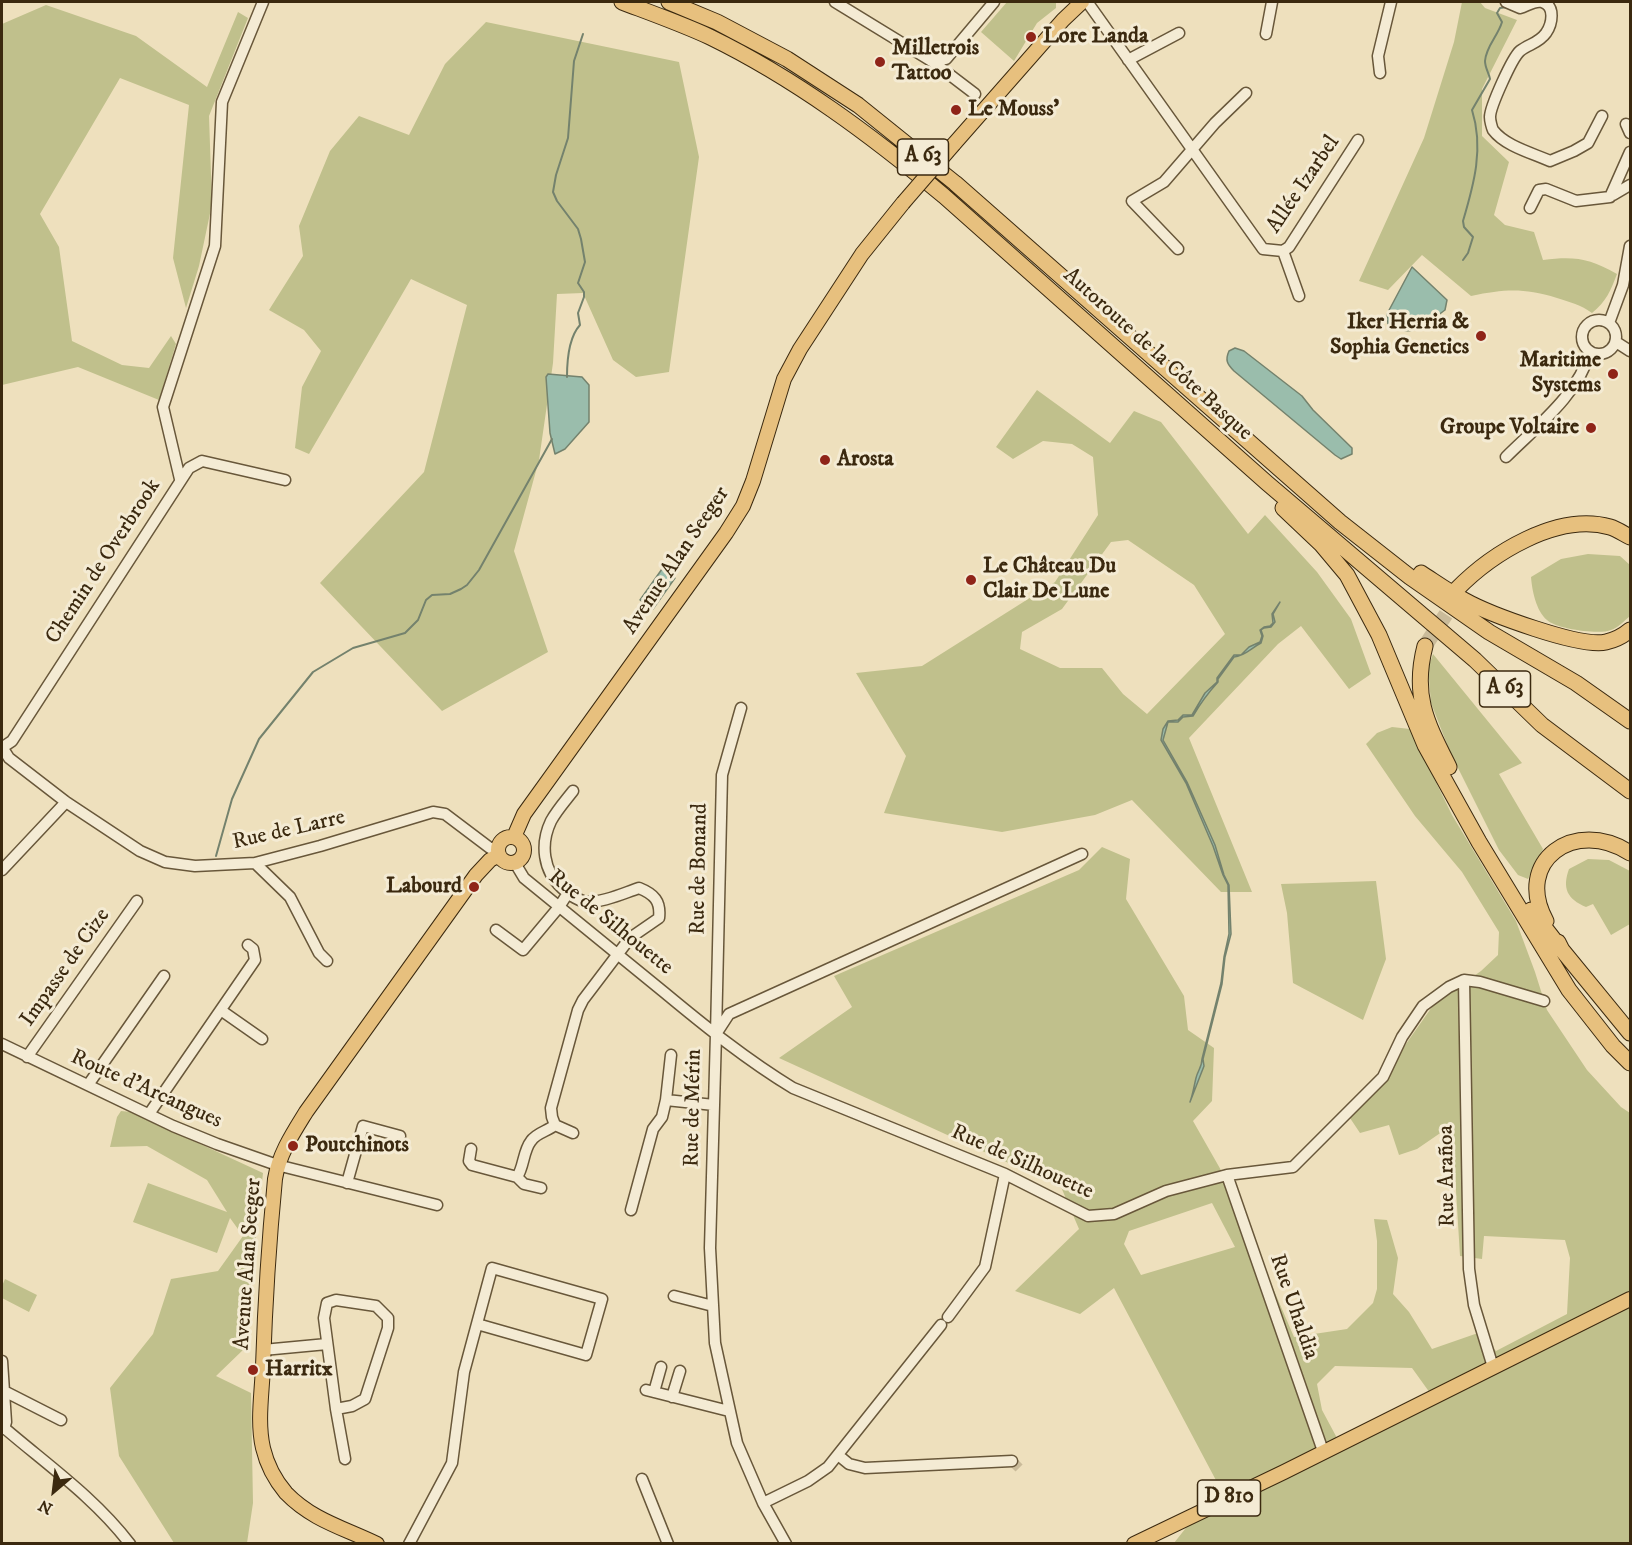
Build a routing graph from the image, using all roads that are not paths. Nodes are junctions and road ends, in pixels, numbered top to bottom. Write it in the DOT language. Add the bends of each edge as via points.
graph roads {
  1 [pos="263,2"];
  2 [pos="622,2"];
  3 [pos="669,2"];
  4 [pos="994,2"];
  5 [pos="1085,2"];
  6 [pos="1272,2"];
  7 [pos="1391,2"];
  8 [pos="1506,2"];
  9 [pos="841,3"];
  10 [pos="1179,33"];
  11 [pos="1266,34"];
  12 [pos="1128,60"];
  13 [pos="933,62"];
  14 [pos="1380,73"];
  15 [pos="1246,93"];
  16 [pos="975,94"];
  17 [pos="1602,116"];
  18 [pos="1358,140"];
  19 [pos="1191,150"];
  20 [pos="1630,152"];
  21 [pos="1630,185"];
  22 [pos="1610,197"];
  23 [pos="1530,208"];
  24 [pos="1630,246"];
  25 [pos="1178,249"];
  26 [pos="1283,251"];
  27 [pos="1299,296"];
  28 [pos="1610,323"];
  29 [pos="1616,342"];
  30 [pos="1630,351"];
  31 [pos="1590,352"];
  32 [pos="1506,457"];
  33 [pos="180,479"];
  34 [pos="285,480"];
  35 [pos="1267,483"];
  36 [pos="1340,522"];
  37 [pos="1630,537"];
  38 [pos="1630,546"];
  39 [pos="1630,630"];
  40 [pos="741,708"];
  41 [pos="1630,722"];
  42 [pos="2,747"];
  43 [pos="1437,763"];
  44 [pos="573,791"];
  45 [pos="1630,791"];
  46 [pos="62,798"];
  47 [pos="514,837"];
  48 [pos="498,852"];
  49 [pos="1630,852"];
  50 [pos="1082,854"];
  51 [pos="255,863"];
  52 [pos="515,863"];
  53 [pos="2,870"];
  54 [pos="568,893"];
  55 [pos="137,901"];
  56 [pos="560,907"];
  57 [pos="496,930"];
  58 [pos="248,945"];
  59 [pos="1562,950"];
  60 [pos="618,955"];
  61 [pos="327,961"];
  62 [pos="164,976"];
  63 [pos="1464,980"];
  64 [pos="1544,1001"];
  65 [pos="222,1011"];
  66 [pos="1630,1033"];
  67 [pos="716,1034"];
  68 [pos="262,1040"];
  69 [pos="2,1044"];
  70 [pos="671,1055"];
  71 [pos="27,1057"];
  72 [pos="1630,1063"];
  73 [pos="88,1085"];
  74 [pos="666,1100"];
  75 [pos="714,1105"];
  76 [pos="149,1114"];
  77 [pos="555,1125"];
  78 [pos="573,1133"];
  79 [pos="400,1136"];
  80 [pos="471,1149"];
  81 [pos="277,1166"];
  82 [pos="1005,1174"];
  83 [pos="1227,1175"];
  84 [pos="517,1177"];
  85 [pos="347,1183"];
  86 [pos="541,1188"];
  87 [pos="437,1205"];
  88 [pos="631,1210"];
  89 [pos="674,1296"];
  90 [pos="1630,1299"];
  91 [pos="713,1306"];
  92 [pos="477,1324"];
  93 [pos="327,1344"];
  94 [pos="263,1350"];
  95 [pos="2,1361"];
  96 [pos="661,1367"];
  97 [pos="1493,1367"];
  98 [pos="680,1371"];
  99 [pos="4,1391"];
  100 [pos="672,1397"];
  101 [pos="336,1409"];
  102 [pos="729,1411"];
  103 [pos="61,1420"];
  104 [pos="3,1427"];
  105 [pos="1323,1451"];
  106 [pos="838,1455"];
  107 [pos="345,1459"];
  108 [pos="1012,1461"];
  109 [pos="642,1479"];
  110 [pos="763,1503"];
  111 [pos="130,1544"];
  112 [pos="377,1544"];
  113 [pos="409,1544"];
  114 [pos="668,1544"];
  115 [pos="786,1544"];
  116 [pos="1134,1544"];
  1 -- 33 [label="street, Chemin de Overbrook" via="222,102 215,246 163,407"];
  2 -- 35 [label="highway, Autoroute de la Côte Basque / A 63" via="710,37 805,91 866,133 944,196"];
  3 -- 36 [label="highway, Autoroute de la Côte Basque / A 63" via="787,59 858,105 955,183"];
  4 -- 13 [label="street" via="946,59"];
  5 -- 12 [label="street, Allée Izarbel" via="1103,21"];
  5 -- 47 [label="main road, Avenue Alan Seeger, bridge" via="1063,20 862,254 784,379 746,498 726,533 524,814"];
  6 -- 11 [label="street"];
  7 -- 14 [label="street" via="1378,56"];
  8 -- 17 [label="street" via="1520,8 1542,2 1552,12 1551,23 1539,41 1520,52 1502,82 1490,116 1492,129 1506,141 1550,160 1588,143"];
  9 -- 13 [label="street"];
  10 -- 12 [label="street"];
  12 -- 19 [label="street, Allée Izarbel"];
  13 -- 16 [label="street"];
  15 -- 19 [label="street"];
  18 -- 26 [label="street, Allée Izarbel"];
  19 -- 25 [label="street" via="1164,182 1132,201"];
  19 -- 26 [label="street, Allée Izarbel" via="1258,244 1270,251"];
  20 -- 22 [label="street"];
  21 -- 22 [label="street"];
  22 -- 23 [label="street" via="1576,201 1546,189 1539,190"];
  24 -- 28 [label="street" via="1623,285"];
  26 -- 27 [label="street, Allée Izarbel"];
  28 -- 29 [label="street"];
  28 -- 31 [label="street" via="1601,320 1585,328 1582,341"];
  29 -- 30 [label="street"];
  29 -- 31 [label="street" via="1606,354"];
  31 -- 32 [label="street" via="1573,387"];
  33 -- 34 [label="street" via="202,461"];
  33 -- 42 [label="street, Chemin de Overbrook" via="12,741"];
  35 -- 43 [label="highway" via="1277,503 1347,575 1379,635 1425,745"];
  35 -- 45 [label="highway, Autoroute de la Côte Basque / A 63" via="1475,660 1542,725"];
  36 -- 39 [label="highway" via="1358,528 1440,585 1494,613 1580,641 1604,643"];
  36 -- 41 [label="highway, Autoroute de la Côte Basque / A 63" via="1489,632 1576,682"];
  37 -- 38 [label="highway" via="1610,527 1561,526 1487,561 1459,590 1511,554 1562,535 1605,535"];
  40 -- 67 [label="street, Rue de Bonand" via="722,776"];
  42 -- 46 [label="street, Rue de Larre" via="9,758"];
  43 -- 59 [label="highway" via="1412,688 1413,665 1421,644 1419,689 1442,754 1501,864"];
  43 -- 72 [label="highway" via="1479,842 1569,990"];
  44 -- 54 [label="street" via="552,820 544,840 545,861 556,882"];
  46 -- 51 [label="street, Rue de Larre" via="140,851 165,862 195,866"];
  46 -- 53 [label="street"];
  47 -- 48 [label="main road" via="502,840"];
  47 -- 52 [label="main road" via="525,849"];
  48 -- 51 [label="street, Rue de Larre" via="445,814 433,812"];
  48 -- 52 [label="main road" via="503,861"];
  48 -- 81 [label="main road, Avenue Alan Seeger" via="476,874 306,1112"];
  49 -- 59 [label="highway" via="1602,839 1584,839 1565,844 1549,857 1540,871 1536,892 1543,916"];
  50 -- 67 [label="street, Rue de Mérin" via="729,1014"];
  51 -- 61 [label="street" via="290,897"];
  52 -- 56 [label="street, Rue de Silhouette" via="524,878"];
  54 -- 56 [label="street"];
  54 -- 60 [label="street" via="588,902 639,888 652,893 660,906 659,918 630,938"];
  55 -- 71 [label="street, Impasse de Cize"];
  56 -- 57 [label="street" via="523,950"];
  56 -- 60 [label="street, Rue de Silhouette"];
  58 -- 65 [label="street" via="255,960"];
  59 -- 66 [label="highway"];
  60 -- 67 [label="street, Rue de Silhouette"];
  60 -- 77 [label="street" via="578,1010 552,1108"];
  62 -- 73 [label="street"];
  63 -- 64 [label="street"];
  63 -- 83 [label="street, Rue de Silhouette" via="1423,1006 1402,1037 1383,1077 1293,1167"];
  63 -- 97 [label="street, Rue Arañoa" via="1469,1269 1474,1305"];
  65 -- 68 [label="street"];
  65 -- 76 [label="street"];
  67 -- 75 [label="street, Rue de Mérin"];
  67 -- 82 [label="street, Rue de Silhouette" via="793,1088"];
  69 -- 71 [label="street, Route d'Arcangues"];
  70 -- 74 [label="street"];
  71 -- 73 [label="street, Route d'Arcangues"];
  73 -- 76 [label="street, Route d'Arcangues"];
  74 -- 75 [label="street"];
  74 -- 88 [label="street" via="662,1117 653,1129"];
  75 -- 91 [label="street, Rue de Mérin" via="710,1248"];
  76 -- 81 [label="street, Route d'Arcangues"];
  77 -- 78 [label="street"];
  77 -- 84 [label="street" via="529,1142"];
  79 -- 85 [label="street" via="363,1126"];
  80 -- 84 [label="street" via="472,1165"];
  81 -- 85 [label="street, Route d'Arcangues"];
  81 -- 94 [label="main road, Avenue Alan Seeger"];
  82 -- 83 [label="street, Rue de Silhouette" via="1088,1216 1114,1214 1167,1191"];
  82 -- 106 [label="street" via="985,1267"];
  83 -- 105 [label="street, Rue Uhaldia"];
  84 -- 86 [label="street" via="524,1184"];
  85 -- 87 [label="street, Route d'Arcangues"];
  89 -- 91 [label="street"];
  90 -- 97 [label="main road, D 810"];
  91 -- 102 [label="street, Rue de Mérin" via="715,1342"];
  92 -- 92 [label="street" via="492,1268 602,1299 586,1355"];
  92 -- 113 [label="street" via="464,1372 452,1463"];
  93 -- 94 [label="street"];
  93 -- 101 [label="street"];
  93 -- 101 [label="street" via="327,1303 336,1300 376,1306 388,1318 365,1399"];
  94 -- 112 [label="main road, Avenue Alan Seeger" via="263,1448 278,1483 316,1518"];
  95 -- 99 [label="street"];
  96 -- 100 [label="street" via="650,1391"];
  97 -- 105 [label="main road, D 810"];
  98 -- 100 [label="street"];
  99 -- 103 [label="street"];
  99 -- 104 [label="street"];
  100 -- 102 [label="street"];
  101 -- 107 [label="street"];
  102 -- 110 [label="street, Rue de Mérin" via="737,1443"];
  104 -- 111 [label="street" via="91,1499"];
  105 -- 116 [label="main road, D 810"];
  106 -- 108 [label="street" via="849,1464 865,1468"];
  106 -- 110 [label="street" via="808,1481"];
  109 -- 114 [label="street"];
  110 -- 115 [label="street, Rue de Mérin"];
}
